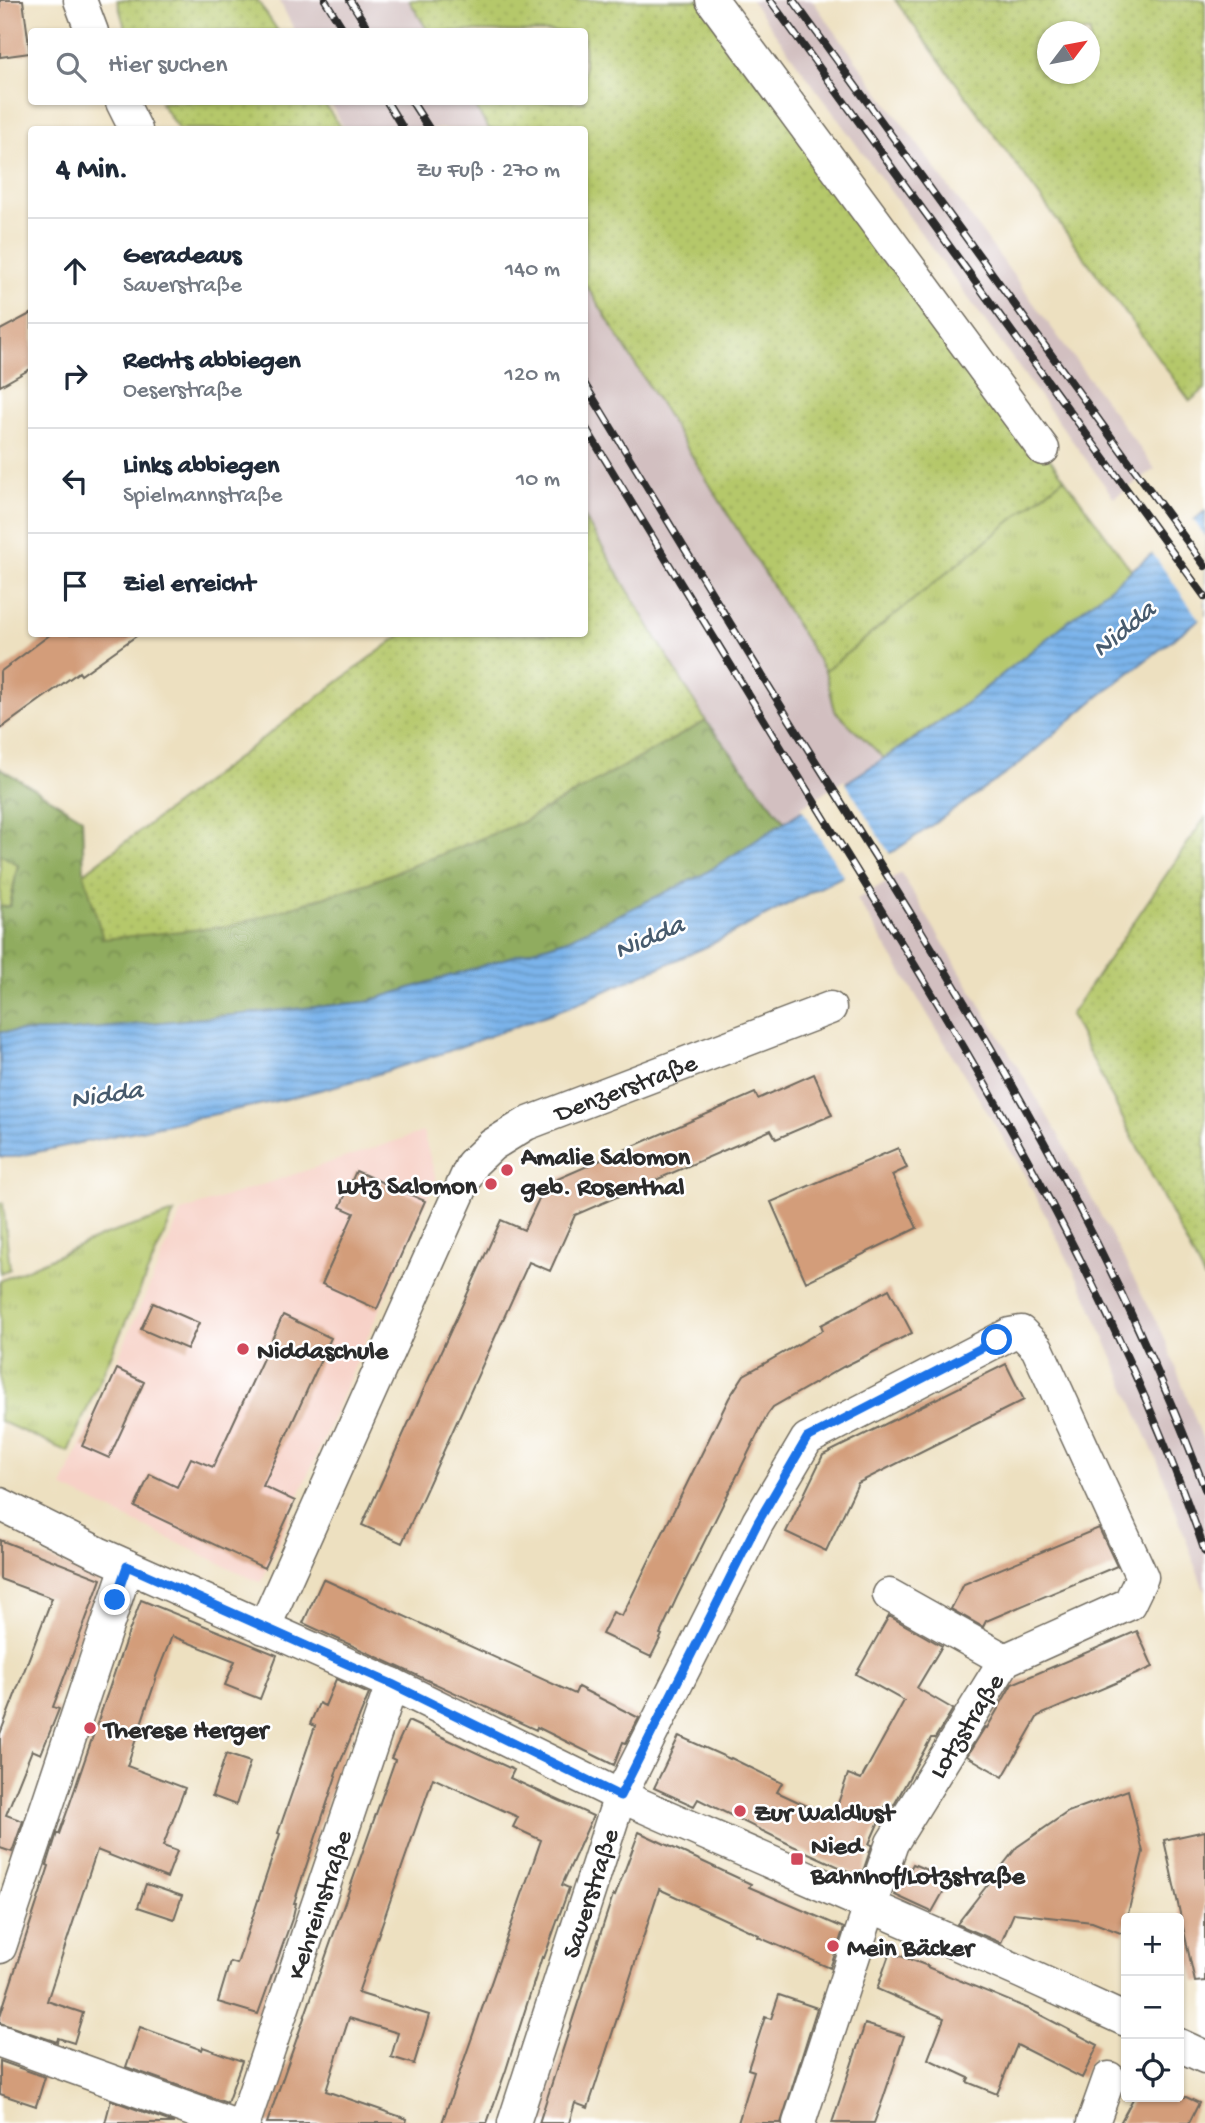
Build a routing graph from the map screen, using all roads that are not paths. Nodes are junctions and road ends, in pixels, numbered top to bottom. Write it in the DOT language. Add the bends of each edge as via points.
graph roads {
  1 [pos="80,0"];
  2 [pos="712,0"];
  3 [pos="90,28"];
  4 [pos="124,105"];
  5 [pos="134,126"];
  6 [pos="1043,449"];
  7 [pos="830,1008"];
  8 [pos="1021,1332"];
  9 [pos="0,1504"];
  10 [pos="127,1566"];
  11 [pos="889,1595"];
  12 [pos="264,1628"];
  13 [pos="1005,1660"];
  14 [pos="392,1684"];
  15 [pos="620,1796"];
  16 [pos="870,1906"];
  17 [pos="0,1947"];
  18 [pos="1121,2018"];
  19 [pos="0,2041"];
  20 [pos="1184,2047"];
  21 [pos="1205,2057"];
  22 [pos="1109,2078"];
  23 [pos="228,2123"];
  24 [pos="244,2123"];
  25 [pos="513,2123"];
  26 [pos="799,2123"];
  27 [pos="1093,2123"];
  1 -- 3 [label="street"];
  2 -- 6 [label="street"];
  4 -- 5 [label="street"];
  7 -- 12 [label="street, Denzerstraße" via="526,1124 472,1164"];
  8 -- 13 [label="street, Lotzstraße" via="1037,1348 1142,1577 1129,1604"];
  8 -- 15 [label="street, Sauerstraße" via="807,1438 758,1522"];
  9 -- 10 [label="street"];
  10 -- 12 [label="street"];
  10 -- 17 [label="street"];
  11 -- 13 [label="street"];
  12 -- 14 [label="street"];
  13 -- 16 [label="street, Lotzstraße" via="892,1843"];
  14 -- 15 [label="street"];
  14 -- 24 [label="street, Kehreinstraße"];
  15 -- 16 [label="street"];
  15 -- 25 [label="street, Sauerstraße"];
  16 -- 18 [label="street"];
  16 -- 26 [label="street, Lotzstraße"];
  19 -- 23 [label="street"];
  20 -- 21 [label="street"];
  22 -- 27 [label="street"];
}
